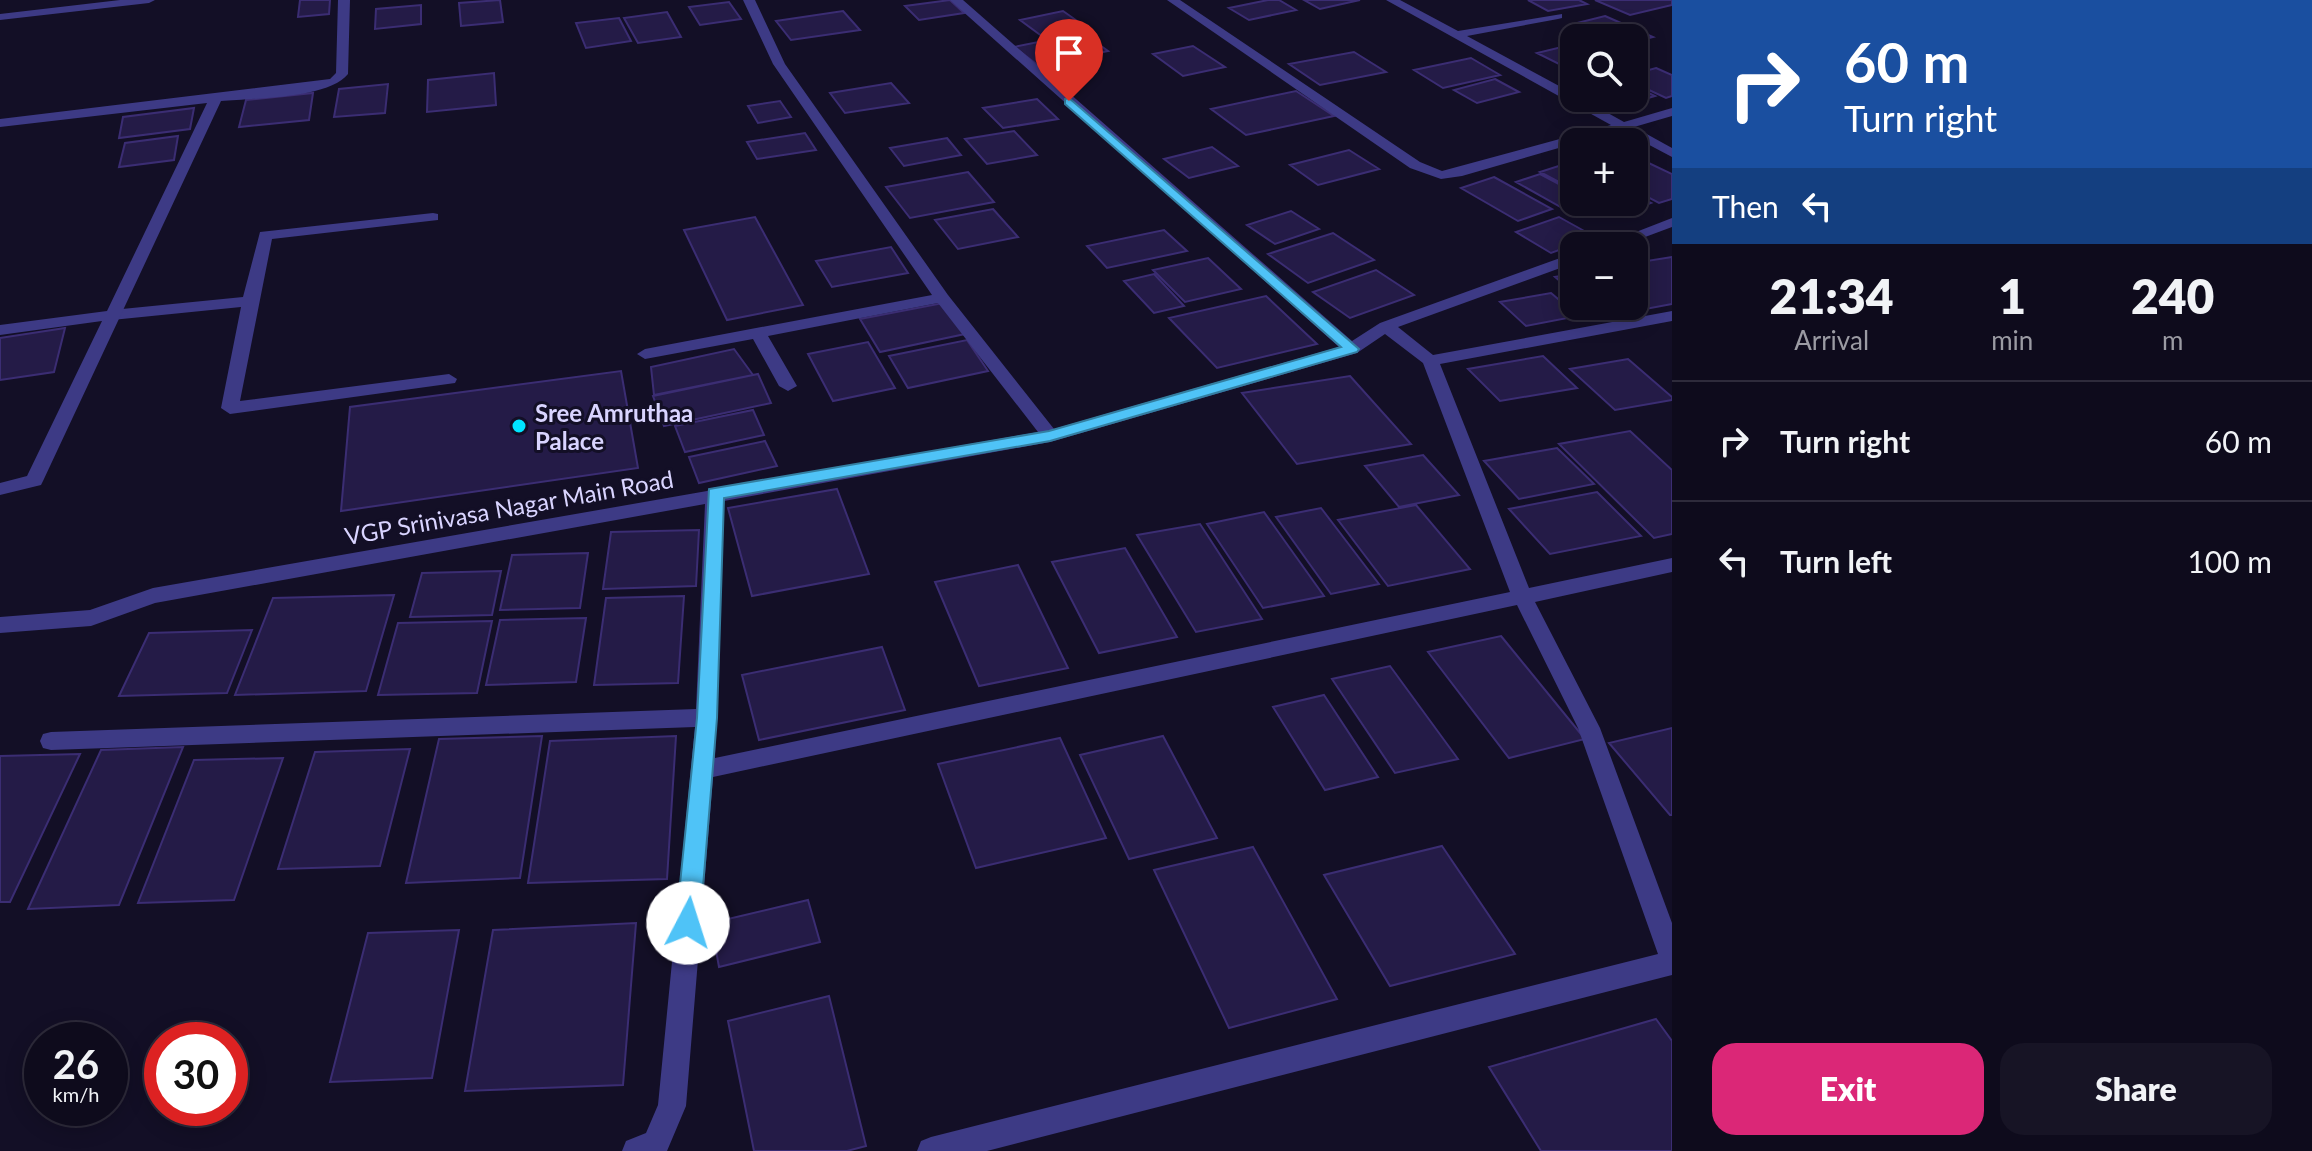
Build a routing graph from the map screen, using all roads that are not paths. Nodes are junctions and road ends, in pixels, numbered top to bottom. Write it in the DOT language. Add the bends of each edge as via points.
graph roads {
  1 [pos="149,0"];
  2 [pos="344,0"];
  3 [pos="749,0"];
  4 [pos="956,0"];
  5 [pos="1173,0"];
  6 [pos="1392,0"];
  7 [pos="1558,16"];
  8 [pos="0,17"];
  9 [pos="1456,35"];
  10 [pos="215,100"];
  11 [pos="1672,112"];
  12 [pos="0,123"];
  13 [pos="1624,126"];
  14 [pos="1672,153"];
  15 [pos="433,217"];
  16 [pos="1672,222"];
  17 [pos="1645,232"];
  18 [pos="1560,263"];
  19 [pos="942,298"];
  20 [pos="250,301"];
  21 [pos="112,315"];
  22 [pos="1672,316"];
  23 [pos="1386,326"];
  24 [pos="0,330"];
  25 [pos="758,333"];
  26 [pos="1351,349"];
  27 [pos="645,354"];
  28 [pos="1430,361"];
  29 [pos="449,379"];
  30 [pos="788,386"];
  31 [pos="1050,436"];
  32 [pos="0,489"];
  33 [pos="715,493"];
  34 [pos="1672,565"];
  35 [pos="1523,598"];
  36 [pos="0,625"];
  37 [pos="707,718"];
  38 [pos="51,741"];
  39 [pos="702,770"];
  40 [pos="1672,961"];
  41 [pos="636,1151"];
  42 [pos="931,1151"];
  1 -- 8 [label="street"];
  2 -- 10 [label="street" via="342,74 334,82"];
  3 -- 19 [label="street" via="779,64"];
  4 -- 26 [label="street"];
  5 -- 13 [label="street" via="1429,172 1457,173"];
  6 -- 9 [label="street"];
  7 -- 9 [label="street"];
  9 -- 13 [label="street"];
  10 -- 12 [label="street"];
  10 -- 21 [label="street"];
  11 -- 13 [label="street"];
  13 -- 14 [label="street"];
  15 -- 20 [label="street" via="265,235"];
  16 -- 17 [label="street"];
  18 -- 23 [label="street, VGP Srinivasa Nagar Main Road"];
  19 -- 25 [label="street"];
  19 -- 31 [label="street"];
  20 -- 21 [label="street"];
  20 -- 29 [label="street" via="230,408"];
  21 -- 24 [label="street"];
  21 -- 32 [label="street" via="34,481"];
  22 -- 28 [label="street"];
  23 -- 26 [label="street, VGP Srinivasa Nagar Main Road"];
  23 -- 28 [label="street"];
  25 -- 27 [label="street"];
  25 -- 30 [label="street"];
  26 -- 31 [label="street, VGP Srinivasa Nagar Main Road"];
  28 -- 35 [label="street"];
  31 -- 33 [label="street, VGP Srinivasa Nagar Main Road"];
  33 -- 36 [label="street, VGP Srinivasa Nagar Main Road" via="153,596 91,618"];
  33 -- 37 [label="street"];
  34 -- 35 [label="street"];
  35 -- 39 [label="street"];
  35 -- 40 [label="street" via="1589,728"];
  37 -- 38 [label="street"];
  37 -- 39 [label="street"];
  39 -- 41 [label="street" via="672,1106 656,1143"];
  40 -- 42 [label="street"];
}
